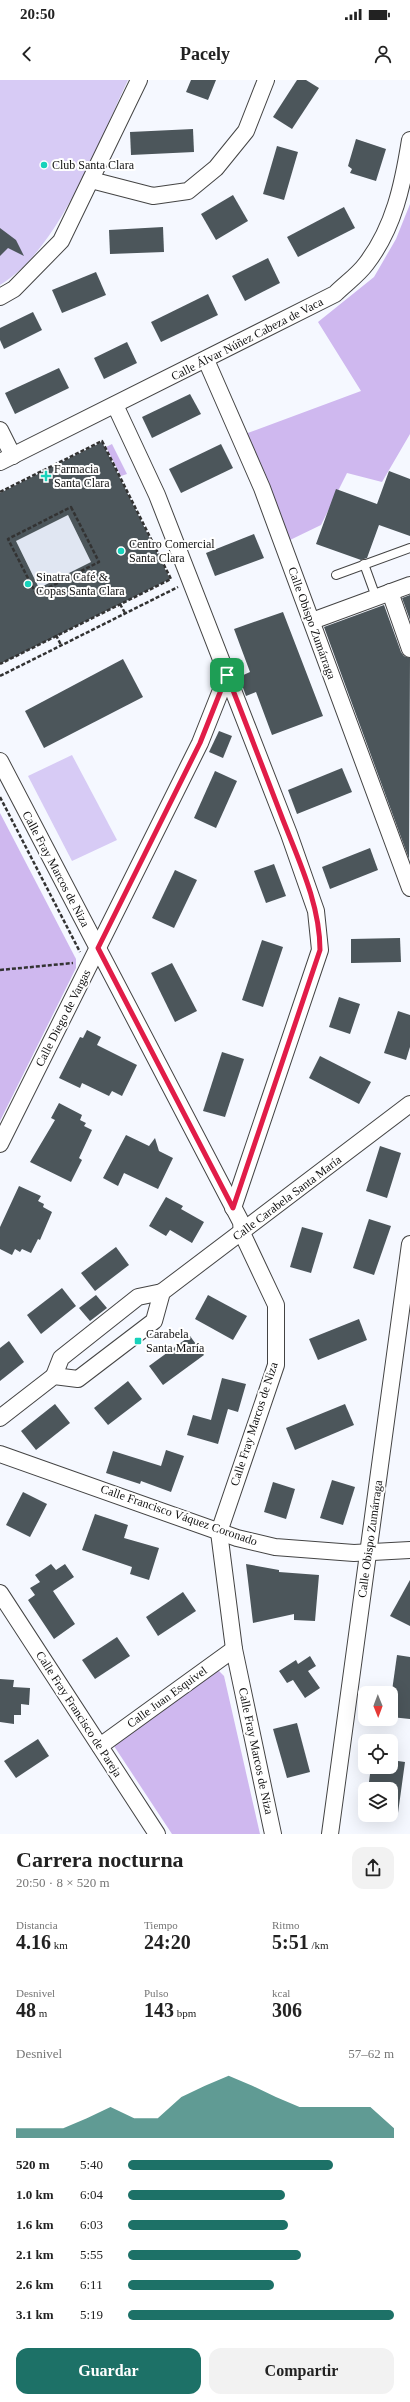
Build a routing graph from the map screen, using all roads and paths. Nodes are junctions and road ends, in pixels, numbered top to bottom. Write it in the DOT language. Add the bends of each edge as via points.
graph roads {
  1 [pos="139,80"];
  2 [pos="266,80"];
  3 [pos="410,140"];
  4 [pos="91,180"];
  5 [pos="0,297"];
  6 [pos="206,360"];
  7 [pos="115,405"];
  8 [pos="0,430"];
  9 [pos="7,459"];
  10 [pos="0,492"];
  11 [pos="410,548"];
  12 [pos="364,564"];
  13 [pos="336,574"];
  14 [pos="191,580"];
  15 [pos="410,585"];
  16 [pos="36,594"];
  17 [pos="383,594"];
  18 [pos="120,604"];
  19 [pos="125,613"];
  20 [pos="312,621"];
  21 [pos="56,636"];
  22 [pos="61,646"];
  23 [pos="410,649"];
  24 [pos="0,664"];
  25 [pos="227,675"];
  26 [pos="0,676"];
  27 [pos="0,761"];
  28 [pos="0,797"];
  29 [pos="410,888"];
  30 [pos="98,948"];
  31 [pos="81,955"];
  32 [pos="76,963"];
  33 [pos="0,970"];
  34 [pos="410,1104"];
  35 [pos="0,1144"];
  36 [pos="233,1208"];
  37 [pos="242,1233"];
  38 [pos="410,1244"];
  39 [pos="162,1292"];
  40 [pos="54,1376"];
  41 [pos="0,1418"];
  42 [pos="0,1454"];
  43 [pos="219,1532"];
  44 [pos="410,1550"];
  45 [pos="368,1553"];
  46 [pos="0,1593"];
  47 [pos="234,1649"];
  48 [pos="100,1746"];
  49 [pos="157,1834"];
  50 [pos="273,1834"];
  51 [pos="330,1834"];
  1 -- 4 [label="street"];
  2 -- 4 [label="street" via="246,130 216,168 188,191 153,196"];
  3 -- 6 [label="street, Calle Álvar Núñez Cabeza de Vaca" via="402,185 387,231 366,265 335,294"];
  4 -- 5 [label="street" via="61,240 14,289"];
  6 -- 7 [label="street, Calle Álvar Núñez Cabeza de Vaca"];
  6 -- 20 [label="street, Calle Obispo Zumárraga" via="262,488"];
  7 -- 9 [label="street, Calle Álvar Núñez Cabeza de Vaca"];
  7 -- 14 [label="street" via="157,495"];
  8 -- 9 [label="street"];
  10 -- 18 [label="path" via="102,441 171,579"];
  11 -- 12 [label="lane"];
  12 -- 13 [label="lane"];
  12 -- 17 [label="lane"];
  14 -- 19 [label="path"];
  14 -- 25 [label="street"];
  15 -- 17 [label="street"];
  16 -- 16 [label="path" via="8,539 72,507 99,562"];
  17 -- 20 [label="street"];
  17 -- 23 [label="street"];
  18 -- 19 [label="path"];
  18 -- 21 [label="path"];
  19 -- 22 [label="path"];
  20 -- 29 [label="street, Calle Obispo Zumárraga"];
  21 -- 22 [label="path"];
  21 -- 24 [label="path"];
  22 -- 26 [label="path"];
  25 -- 30 [label="street, Calle Diego de Vargas" via="200,743"];
  25 -- 36 [label="street" via="291,841 316,911 320,930 320,950"];
  27 -- 30 [label="street, Calle Fray Marcos de Niza"];
  28 -- 31 [label="path"];
  30 -- 35 [label="street, Calle Diego de Vargas"];
  30 -- 36 [label="street, Calle Fray Marcos de Niza"];
  32 -- 33 [label="path"];
  34 -- 37 [label="street, Calle Carabela Santa María"];
  36 -- 37 [label="street, Calle Fray Marcos de Niza" via="241,1222"];
  37 -- 39 [label="street, Calle Carabela Santa María"];
  37 -- 43 [label="street, Calle Fray Marcos de Niza" via="276,1305 276,1366"];
  38 -- 45 [label="street, Calle Obispo Zumárraga"];
  39 -- 40 [label="street, Calle Carabela Santa María" via="138,1297 61,1358"];
  39 -- 40 [label="street" via="154,1321 78,1379"];
  40 -- 41 [label="street, Calle Carabela Santa María"];
  42 -- 43 [label="street, Calle Francisco Váquez Coronado"];
  43 -- 45 [label="street, Calle Francisco Váquez Coronado" via="275,1546"];
  43 -- 47 [label="street, Calle Fray Marcos de Niza"];
  44 -- 45 [label="street, Calle Francisco Váquez Coronado" via="379,1550"];
  45 -- 51 [label="street, Calle Obispo Zumárraga"];
  46 -- 48 [label="street, Calle Fray Francisco de Pareja"];
  47 -- 48 [label="street, Calle Juan Esquivel"];
  47 -- 50 [label="street, Calle Fray Marcos de Niza"];
  48 -- 49 [label="street, Calle Fray Francisco de Pareja"];
}
